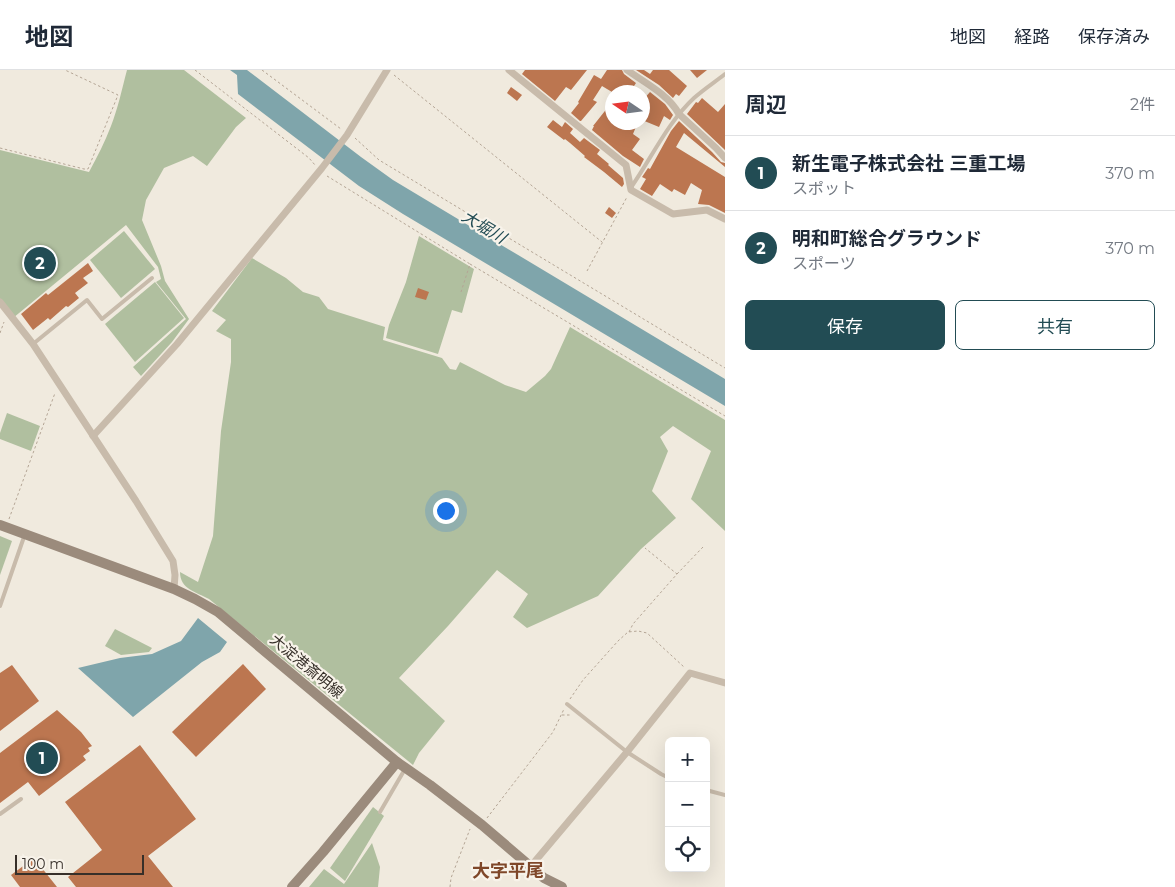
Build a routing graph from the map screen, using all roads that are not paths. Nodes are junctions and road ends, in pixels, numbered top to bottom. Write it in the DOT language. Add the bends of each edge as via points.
graph roads {
  1 [pos="388,70"];
  2 [pos="509,70"];
  3 [pos="626,70"];
  4 [pos="725,74"];
  5 [pos="679,114"];
  6 [pos="725,158"];
  7 [pos="630,189"];
  8 [pos="725,220"];
  9 [pos="152,278"];
  10 [pos="0,302"];
  11 [pos="33,344"];
  12 [pos="93,436"];
  13 [pos="3,526"];
  14 [pos="25,534"];
  15 [pos="174,589"];
  16 [pos="0,606"];
  17 [pos="725,683"];
  18 [pos="567,704"];
  19 [pos="627,752"];
  20 [pos="402,764"];
  21 [pos="665,776"];
  22 [pos="710,791"];
  23 [pos="725,795"];
  24 [pos="21,798"];
  25 [pos="380,812"];
  26 [pos="0,814"];
  27 [pos="530,866"];
  28 [pos="292,887"];
  29 [pos="562,887"];
  1 -- 12 [label="street" via="321,170 177,344"];
  2 -- 7 [label="street" via="626,166"];
  3 -- 5 [label="street" via="663,95"];
  4 -- 5 [label="lane"];
  5 -- 6 [label="street"];
  5 -- 7 [label="lane"];
  7 -- 8 [label="street" via="673,214 707,210"];
  9 -- 11 [label="lane" via="102,319 87,300"];
  10 -- 11 [label="street"];
  11 -- 12 [label="street"];
  12 -- 15 [label="street" via="173,561"];
  13 -- 14 [label="main road, 大淀港斎明線"];
  14 -- 15 [label="main road, 大淀港斎明線"];
  14 -- 16 [label="lane"];
  15 -- 20 [label="main road, 大淀港斎明線" via="218,612"];
  17 -- 19 [label="street" via="690,673"];
  18 -- 19 [label="lane"];
  19 -- 21 [label="lane"];
  19 -- 27 [label="street"];
  20 -- 25 [label="lane"];
  20 -- 27 [label="main road, 大淀港斎明線"];
  20 -- 28 [label="main road"];
  22 -- 23 [label="lane"];
  24 -- 26 [label="lane"];
  27 -- 29 [label="main road, 大淀港斎明線"];
}
